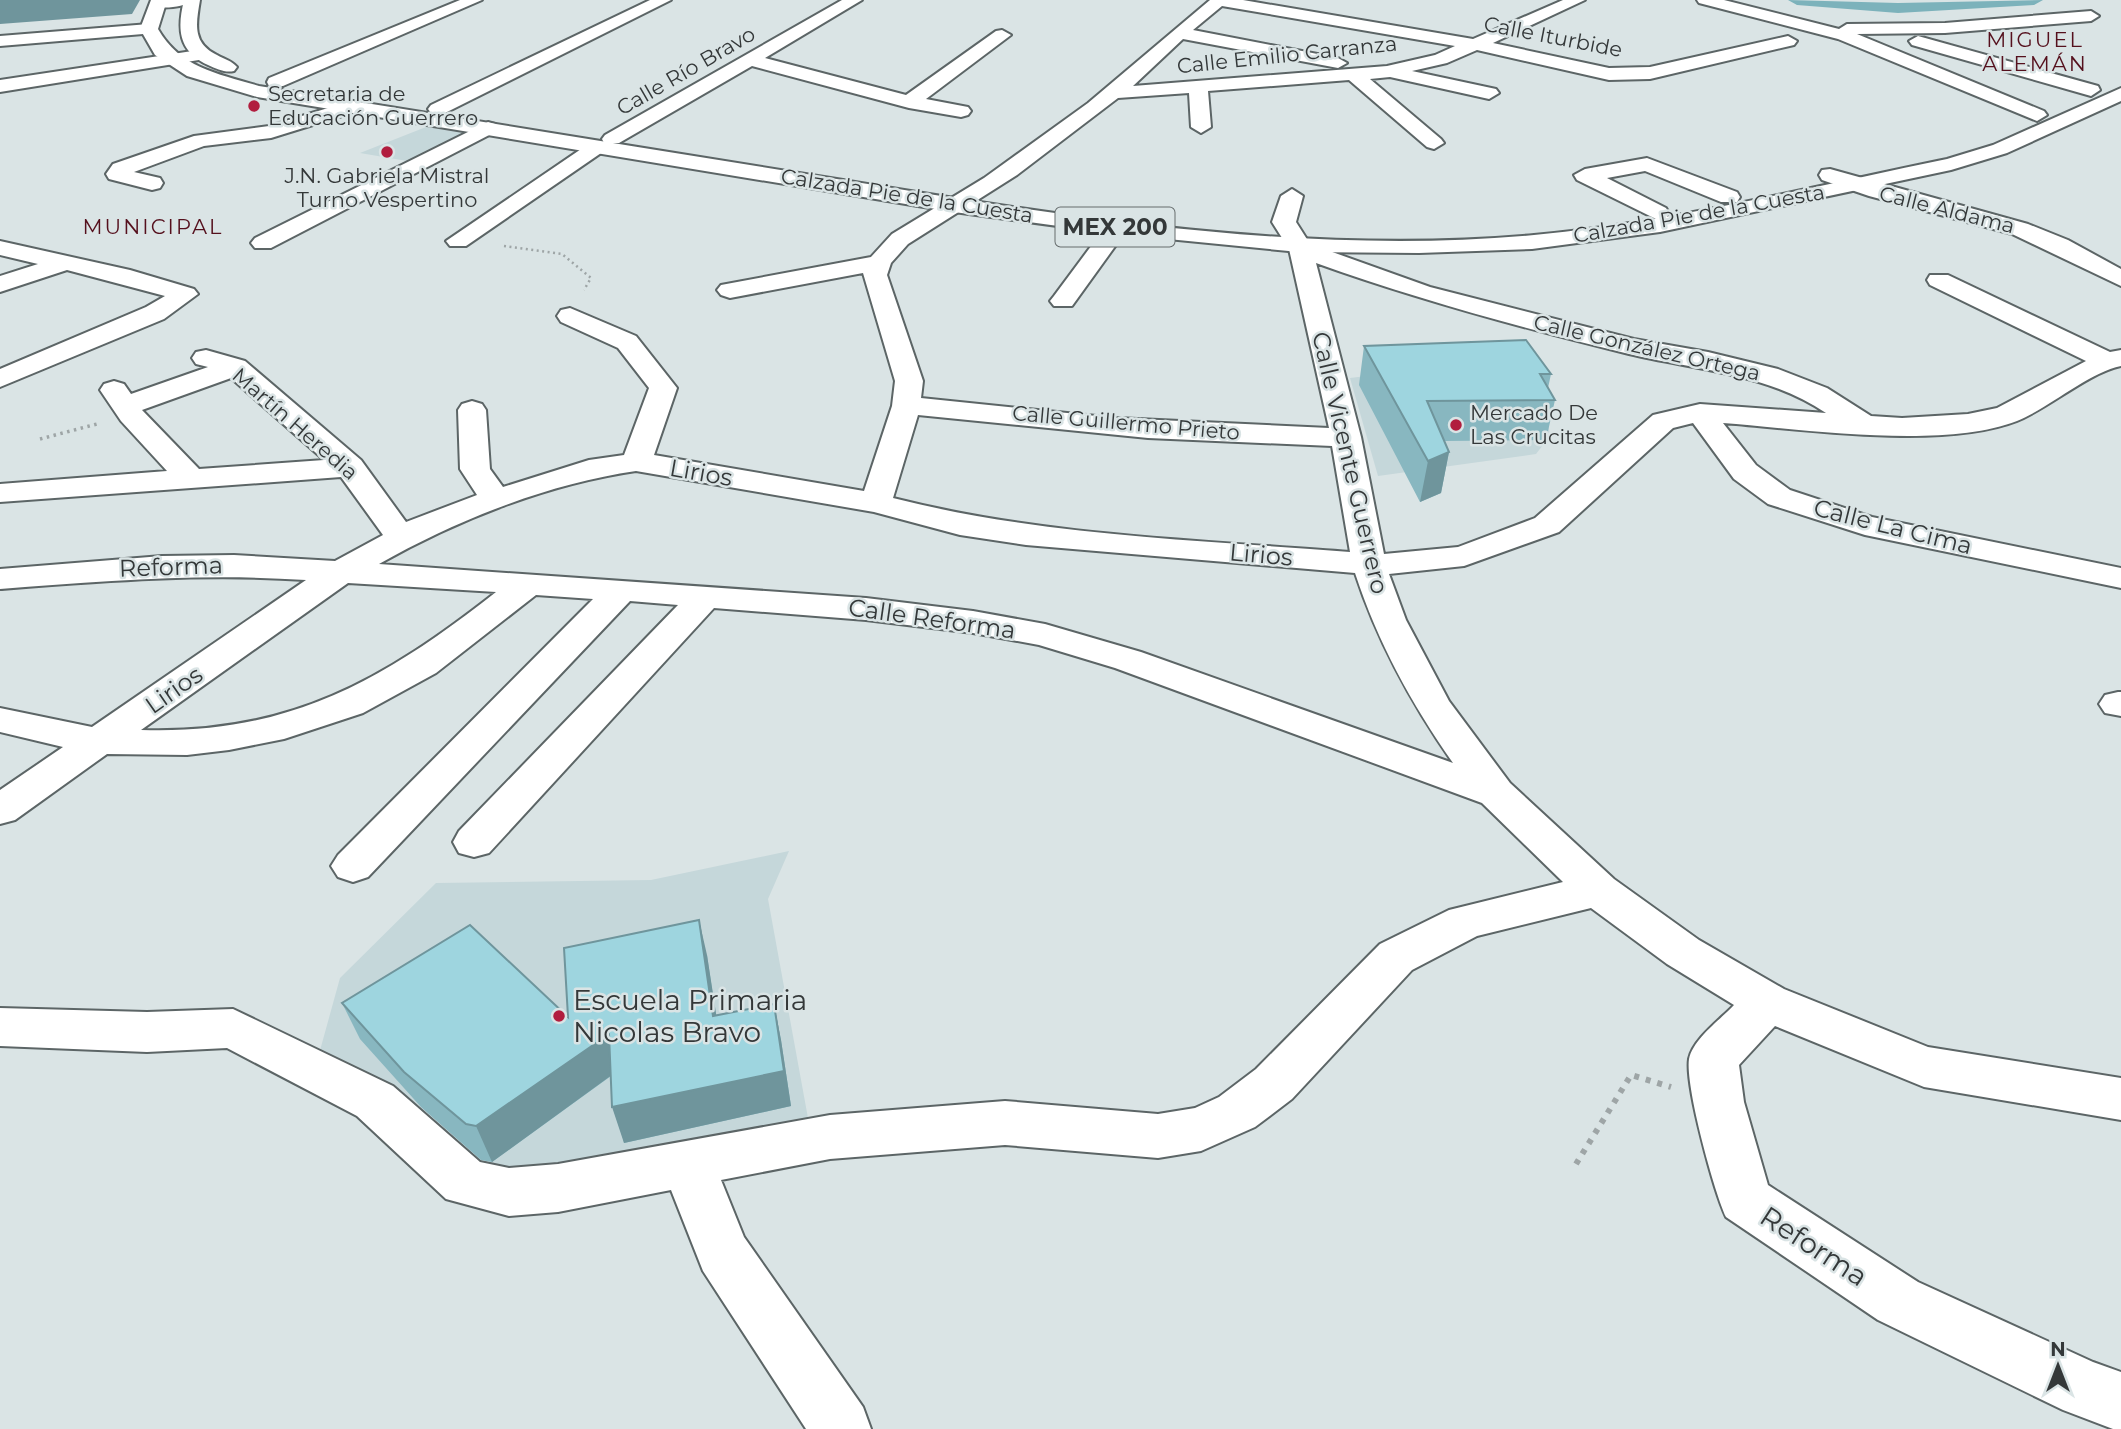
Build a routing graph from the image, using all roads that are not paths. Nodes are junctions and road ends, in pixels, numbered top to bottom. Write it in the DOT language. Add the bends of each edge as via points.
graph roads {
  1 [pos="184,0"];
  2 [pos="192,0"];
  3 [pos="474,0"];
  4 [pos="663,0"];
  5 [pos="854,0"];
  6 [pos="1577,0"];
  7 [pos="1705,0"];
  8 [pos="158,1"];
  9 [pos="1210,5"];
  10 [pos="2091,16"];
  11 [pos="1228,21"];
  12 [pos="1870,28"];
  13 [pos="149,29"];
  14 [pos="1828,30"];
  15 [pos="1508,31"];
  16 [pos="1179,33"];
  17 [pos="1002,35"];
  18 [pos="1479,36"];
  19 [pos="1534,36"];
  20 [pos="0,41"];
  21 [pos="1788,41"];
  22 [pos="1157,51"];
  23 [pos="1401,52"];
  24 [pos="199,55"];
  25 [pos="1623,56"];
  26 [pos="1185,57"];
  27 [pos="172,59"];
  28 [pos="1441,59"];
  29 [pos="750,60"];
  30 [pos="1226,65"];
  31 [pos="1675,67"];
  32 [pos="1476,68"];
  33 [pos="1387,72"];
  34 [pos="1355,76"];
  35 [pos="2121,77"];
  36 [pos="1294,80"];
  37 [pos="276,82"];
  38 [pos="0,86"];
  39 [pos="1198,88"];
  40 [pos="1113,93"];
  41 [pos="1489,93"];
  42 [pos="2111,95"];
  43 [pos="909,102"];
  44 [pos="351,107"];
  45 [pos="438,109"];
  46 [pos="961,111"];
  47 [pos="2037,115"];
  48 [pos="1201,127"];
  49 [pos="488,128"];
  50 [pos="604,143"];
  51 [pos="1434,143"];
  52 [pos="1830,175"];
  53 [pos="152,183"];
  54 [pos="1853,185"];
  55 [pos="1728,197"];
  56 [pos="963,200"];
  57 [pos="1700,210"];
  58 [pos="1658,213"];
  59 [pos="1116,227"];
  60 [pos="1295,231"];
  61 [pos="458,242"];
  62 [pos="263,243"];
  63 [pos="0,248"];
  64 [pos="69,262"];
  65 [pos="876,262"];
  66 [pos="2121,279"];
  67 [pos="1939,280"];
  68 [pos="0,284"];
  69 [pos="730,290"];
  70 [pos="1063,301"];
  71 [pos="570,317"];
  72 [pos="206,358"];
  73 [pos="2114,360"];
  74 [pos="235,367"];
  75 [pos="0,379"];
  76 [pos="906,406"];
  77 [pos="472,410"];
  78 [pos="1700,413"];
  79 [pos="1864,425"];
  80 [pos="1346,437"];
  81 [pos="636,462"];
  82 [pos="350,467"];
  83 [pos="189,477"];
  84 [pos="0,493"];
  85 [pos="496,499"];
  86 [pos="876,503"];
  87 [pos="400,537"];
  88 [pos="1369,564"];
  89 [pos="342,571"];
  90 [pos="2121,578"];
  91 [pos="0,579"];
  92 [pos="528,584"];
  93 [pos="621,590"];
  94 [pos="706,597"];
  95 [pos="0,720"];
  96 [pos="103,740"];
  97 [pos="1496,793"];
  98 [pos="0,810"];
  99 [pos="474,842"];
  100 [pos="353,866"];
  101 [pos="1598,891"];
  102 [pos="1768,1002"];
  103 [pos="0,1027"];
  104 [pos="2121,1099"];
  105 [pos="688,1164"];
  106 [pos="2102,1396"];
  107 [pos="841,1429"];
  1 -- 8 [label="street"];
  2 -- 24 [label="street" via="185,27"];
  3 -- 37 [label="street"];
  4 -- 45 [label="street"];
  5 -- 29 [label="street, Calle Río Bravo"];
  6 -- 15 [label="street, Calle Emilio Carranza"];
  7 -- 14 [label="street"];
  8 -- 13 [label="street"];
  9 -- 11 [label="street"];
  9 -- 16 [label="street"];
  9 -- 18 [label="street, Calle Iturbide"];
  10 -- 12 [label="street" via="1955,27"];
  12 -- 14 [label="street"];
  12 -- 42 [label="street"];
  13 -- 20 [label="street"];
  13 -- 27 [label="street, Calzada Pie de la Cuesta / MEX 200" via="161,51"];
  14 -- 47 [label="street"];
  15 -- 18 [label="street, Calle Emilio Carranza"];
  15 -- 19 [label="street"];
  16 -- 22 [label="street"];
  16 -- 33 [label="street"];
  17 -- 43 [label="street"];
  18 -- 28 [label="street, Calle Emilio Carranza"];
  18 -- 31 [label="street, Calle Iturbide" via="1609,74"];
  21 -- 31 [label="street, Calle Iturbide"];
  22 -- 26 [label="street"];
  22 -- 40 [label="street"];
  23 -- 28 [label="street"];
  24 -- 27 [label="street"];
  24 -- 37 [label="street, Calzada Pie de la Cuesta / MEX 200"];
  25 -- 31 [label="street"];
  27 -- 38 [label="street"];
  27 -- 44 [label="street, Calzada Pie de la Cuesta / MEX 200" via="219,81"];
  28 -- 32 [label="street"];
  28 -- 33 [label="street, Calle Emilio Carranza"];
  29 -- 43 [label="street"];
  29 -- 50 [label="street, Calle Río Bravo"];
  30 -- 36 [label="street"];
  33 -- 34 [label="street, Calle Emilio Carranza"];
  33 -- 41 [label="street"];
  34 -- 36 [label="street, Calle Emilio Carranza"];
  34 -- 51 [label="street"];
  35 -- 42 [label="street, Calzada Pie de la Cuesta / MEX 200"];
  36 -- 39 [label="street, Calle Emilio Carranza"];
  37 -- 45 [label="street, Calzada Pie de la Cuesta / MEX 200"];
  39 -- 40 [label="street, Calle Emilio Carranza"];
  39 -- 48 [label="street"];
  40 -- 56 [label="street"];
  42 -- 47 [label="street, Calzada Pie de la Cuesta / MEX 200"];
  42 -- 54 [label="street, Calzada Pie de la Cuesta / MEX 200" via="2000,149"];
  43 -- 46 [label="street"];
  44 -- 49 [label="street, Calzada Pie de la Cuesta / MEX 200"];
  44 -- 53 [label="street" via="271,132 178,146 117,174"];
  45 -- 50 [label="street, Calzada Pie de la Cuesta / MEX 200"];
  47 -- 52 [label="street, Calzada Pie de la Cuesta / MEX 200" via="1977,141"];
  49 -- 50 [label="street, Calzada Pie de la Cuesta / MEX 200"];
  49 -- 62 [label="street"];
  50 -- 56 [label="street, Calzada Pie de la Cuesta / MEX 200"];
  50 -- 61 [label="street, Calle Río Bravo"];
  52 -- 54 [label="street, Calle Aldama"];
  52 -- 55 [label="street, Calzada Pie de la Cuesta / MEX 200"];
  54 -- 57 [label="street, Calzada Pie de la Cuesta / MEX 200"];
  54 -- 66 [label="street, Calle Aldama" via="1995,221 2063,246"];
  55 -- 57 [label="street, Calzada Pie de la Cuesta / MEX 200"];
  55 -- 58 [label="street" via="1642,163 1586,174"];
  56 -- 59 [label="street, Calzada Pie de la Cuesta / MEX 200"];
  56 -- 60 [label="street, Calzada Pie de la Cuesta / MEX 200" via="1166,225"];
  56 -- 65 [label="street" via="889,248"];
  57 -- 58 [label="street, Calzada Pie de la Cuesta / MEX 200"];
  57 -- 60 [label="street, Calzada Pie de la Cuesta / MEX 200" via="1648,227 1532,242 1419,246"];
  58 -- 60 [label="street, Calzada Pie de la Cuesta / MEX 200" via="1583,226 1468,236"];
  59 -- 60 [label="street, Calzada Pie de la Cuesta / MEX 200"];
  59 -- 70 [label="street"];
  60 -- 79 [label="street, Calle González Ortega" via="1421,292 1633,347 1768,375 1817,394"];
  60 -- 80 [label="street, Calle Vicente Guerrero"];
  63 -- 64 [label="street"];
  64 -- 68 [label="street"];
  64 -- 75 [label="street" via="185,294 155,313"];
  65 -- 69 [label="street"];
  65 -- 76 [label="street" via="875,275 909,381"];
  67 -- 73 [label="street"];
  71 -- 81 [label="street" via="628,342 663,388"];
  72 -- 74 [label="street, Martín Heredia"];
  73 -- 79 [label="street, Lirios" via="2006,415 1968,423"];
  74 -- 82 [label="street, Martín Heredia"];
  74 -- 83 [label="street" via="123,404"];
  76 -- 80 [label="street, Calle Guillermo Prieto" via="969,408 1160,430"];
  76 -- 86 [label="street"];
  77 -- 85 [label="street" via="475,469"];
  78 -- 79 [label="street, Lirios"];
  78 -- 88 [label="street, Lirios" via="1663,421 1547,524 1464,556"];
  78 -- 90 [label="street, Calle La Cima" via="1745,472 1779,497 1865,525"];
  80 -- 88 [label="street, Calle Vicente Guerrero"];
  81 -- 85 [label="street, Lirios" via="600,467"];
  81 -- 86 [label="street, Lirios"];
  82 -- 83 [label="street"];
  82 -- 87 [label="street, Martín Heredia"];
  83 -- 84 [label="street"];
  85 -- 87 [label="street, Lirios"];
  86 -- 88 [label="street, Lirios" via="960,525 1026,535"];
  87 -- 89 [label="street, Lirios"];
  88 -- 97 [label="street, Calle Vicente Guerrero" via="1388,620 1432,705"];
  89 -- 91 [label="street, Reforma" via="162,566"];
  89 -- 92 [label="street, Calle Reforma"];
  89 -- 96 [label="street, Lirios"];
  92 -- 93 [label="street, Calle Reforma"];
  92 -- 96 [label="street" via="422,666 303,722 192,743"];
  93 -- 94 [label="street, Calle Reforma"];
  93 -- 100 [label="street"];
  94 -- 97 [label="street, Calle Reforma" via="866,609 1045,635 1128,660"];
  94 -- 99 [label="street"];
  95 -- 96 [label="street"];
  96 -- 98 [label="street, Lirios"];
  97 -- 101 [label="street, Calle Vicente Guerrero"];
  101 -- 102 [label="street, Calle Vicente Guerrero" via="1684,952"];
  101 -- 105 [label="street" via="1465,922 1396,957 1274,1084 1237,1112 1201,1129 1158,1136 1005,1123 960,1126 830,1136"];
  102 -- 104 [label="street, Calle Vicente Guerrero" via="1924,1067"];
  102 -- 106 [label="street, Reforma" via="1714,1059 1718,1102 1745,1200 1898,1301"];
  103 -- 105 [label="street" via="147,1032 233,1028 375,1101 465,1182 509,1192 558,1188"];
  105 -- 107 [label="street" via="723,1252"];
}
